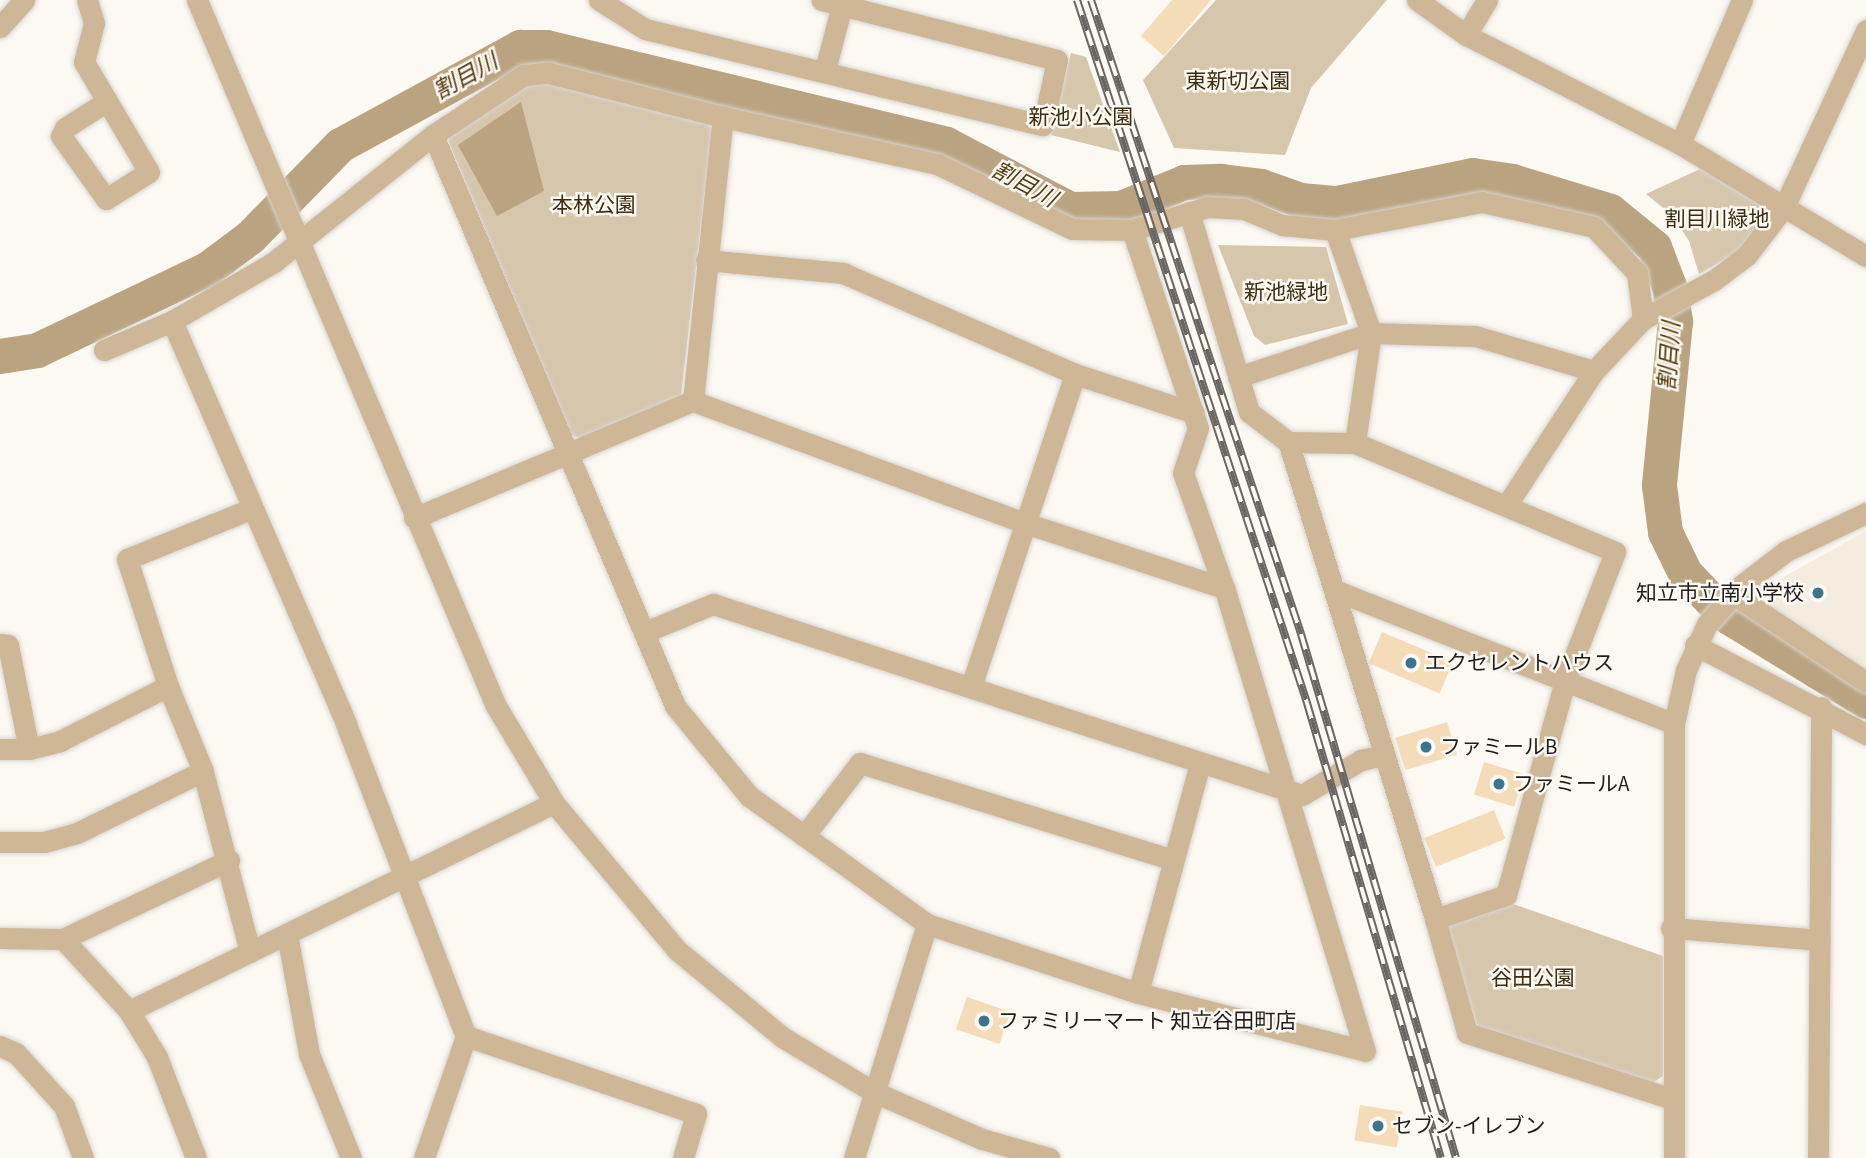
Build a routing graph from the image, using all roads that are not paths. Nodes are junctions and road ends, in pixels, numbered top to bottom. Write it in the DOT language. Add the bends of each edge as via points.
graph roads {
  1 [pos="24,0"];
  2 [pos="87,0"];
  3 [pos="197,0"];
  4 [pos="599,0"];
  5 [pos="1417,0"];
  6 [pos="1487,0"];
  7 [pos="1742,0"];
  8 [pos="832,3"];
  9 [pos="0,26"];
  10 [pos="1866,30"];
  11 [pos="1466,35"];
  12 [pos="1859,66"];
  13 [pos="825,70"];
  14 [pos="107,101"];
  15 [pos="723,117"];
  16 [pos="433,135"];
  17 [pos="1680,144"];
  18 [pos="1784,207"];
  19 [pos="1189,212"];
  20 [pos="1132,230"];
  21 [pos="1335,230"];
  22 [pos="296,235"];
  23 [pos="1866,256"];
  24 [pos="706,260"];
  25 [pos="1648,316"];
  26 [pos="173,321"];
  27 [pos="1371,333"];
  28 [pos="104,350"];
  29 [pos="1594,372"];
  30 [pos="1075,374"];
  31 [pos="1238,377"];
  32 [pos="693,401"];
  33 [pos="1194,413"];
  34 [pos="1287,442"];
  35 [pos="1355,443"];
  36 [pos="568,451"];
  37 [pos="1506,506"];
  38 [pos="251,509"];
  39 [pos="1866,513"];
  40 [pos="414,518"];
  41 [pos="1025,523"];
  42 [pos="1224,588"];
  43 [pos="1337,590"];
  44 [pos="1729,598"];
  45 [pos="645,632"];
  46 [pos="0,644"];
  47 [pos="1695,645"];
  48 [pos="1565,681"];
  49 [pos="1866,682"];
  50 [pos="168,686"];
  51 [pos="971,687"];
  52 [pos="1821,707"];
  53 [pos="1674,724"];
  54 [pos="1866,734"];
  55 [pos="0,749"];
  56 [pos="29,749"];
  57 [pos="1384,755"];
  58 [pos="1200,764"];
  59 [pos="203,771"];
  60 [pos="1285,790"];
  61 [pos="554,803"];
  62 [pos="804,836"];
  63 [pos="0,842"];
  64 [pos="229,860"];
  65 [pos="1173,860"];
  66 [pos="403,878"];
  67 [pos="1435,919"];
  68 [pos="927,924"];
  69 [pos="1671,928"];
  70 [pos="287,934"];
  71 [pos="0,938"];
  72 [pos="63,939"];
  73 [pos="1820,940"];
  74 [pos="250,952"];
  75 [pos="1138,993"];
  76 [pos="129,1011"];
  77 [pos="466,1036"];
  78 [pos="0,1046"];
  79 [pos="874,1093"];
  80 [pos="1673,1099"];
  81 [pos="83,1158"];
  82 [pos="196,1158"];
  83 [pos="351,1158"];
  84 [pos="424,1158"];
  85 [pos="683,1158"];
  86 [pos="854,1158"];
  87 [pos="1049,1158"];
  88 [pos="1674,1158"];
  89 [pos="1818,1158"];
  1 -- 9 [label="street"];
  2 -- 14 [label="street" via="94,23 84,62"];
  3 -- 22 [label="street"];
  4 -- 13 [label="street" via="645,29"];
  5 -- 11 [label="street"];
  6 -- 11 [label="street"];
  7 -- 17 [label="street"];
  8 -- 13 [label="street"];
  8 -- 13 [label="street" via="1057,60 1043,125"];
  10 -- 12 [label="street"];
  11 -- 17 [label="street"];
  12 -- 18 [label="street"];
  14 -- 14 [label="street" via="149,172 106,199 61,136 65,128"];
  15 -- 16 [label="street" via="549,73 524,75"];
  15 -- 20 [label="street" via="937,164 1072,229"];
  15 -- 24 [label="street"];
  16 -- 22 [label="street"];
  16 -- 36 [label="street"];
  17 -- 18 [label="street"];
  18 -- 23 [label="street"];
  18 -- 25 [label="street" via="1747,255"];
  19 -- 20 [label="street"];
  19 -- 21 [label="street" via="1207,207 1244,209 1282,225"];
  19 -- 31 [label="street"];
  20 -- 33 [label="street"];
  21 -- 25 [label="street" via="1482,202 1594,227 1637,272"];
  21 -- 27 [label="street"];
  22 -- 26 [label="street" via="274,262"];
  22 -- 40 [label="street"];
  24 -- 30 [label="street" via="843,274"];
  24 -- 32 [label="street"];
  25 -- 29 [label="street"];
  26 -- 28 [label="street"];
  26 -- 38 [label="street"];
  27 -- 29 [label="street" via="1475,336"];
  27 -- 31 [label="street"];
  27 -- 35 [label="street"];
  29 -- 37 [label="street"];
  30 -- 33 [label="street"];
  30 -- 41 [label="street"];
  31 -- 34 [label="street" via="1248,412"];
  32 -- 36 [label="street"];
  32 -- 41 [label="street"];
  33 -- 42 [label="street" via="1198,428 1182,472"];
  34 -- 35 [label="street"];
  34 -- 43 [label="street"];
  35 -- 37 [label="street"];
  36 -- 40 [label="street"];
  36 -- 45 [label="street"];
  37 -- 48 [label="street" via="1615,552"];
  38 -- 50 [label="street" via="127,559"];
  38 -- 66 [label="street" via="345,724"];
  39 -- 44 [label="street" via="1786,551"];
  40 -- 61 [label="street" via="496,706"];
  41 -- 42 [label="street"];
  41 -- 51 [label="street"];
  42 -- 60 [label="street"];
  43 -- 48 [label="street"];
  43 -- 57 [label="street"];
  44 -- 47 [label="street"];
  44 -- 49 [label="street"];
  45 -- 51 [label="street" via="713,604"];
  45 -- 62 [label="street" via="675,706 749,796"];
  46 -- 56 [label="street" via="8,645"];
  47 -- 52 [label="street"];
  47 -- 53 [label="street"];
  48 -- 53 [label="street"];
  48 -- 67 [label="street" via="1506,895"];
  50 -- 56 [label="street" via="60,741"];
  50 -- 59 [label="street"];
  51 -- 58 [label="street"];
  52 -- 54 [label="street"];
  52 -- 73 [label="street"];
  53 -- 69 [label="street"];
  55 -- 56 [label="street"];
  57 -- 60 [label="street" via="1361,760 1302,795"];
  57 -- 67 [label="street"];
  58 -- 60 [label="street"];
  58 -- 65 [label="street"];
  59 -- 63 [label="street" via="77,833 44,842"];
  59 -- 64 [label="street"];
  60 -- 75 [label="street" via="1365,1051"];
  61 -- 66 [label="street"];
  61 -- 79 [label="street" via="677,950 782,1037"];
  62 -- 65 [label="street" via="860,763"];
  62 -- 68 [label="street"];
  64 -- 72 [label="street"];
  64 -- 74 [label="street"];
  65 -- 75 [label="street"];
  66 -- 70 [label="street"];
  66 -- 77 [label="street"];
  67 -- 80 [label="street" via="1467,1033"];
  68 -- 75 [label="street"];
  68 -- 79 [label="street"];
  69 -- 73 [label="street"];
  69 -- 80 [label="street"];
  70 -- 74 [label="street"];
  70 -- 83 [label="street" via="309,1055"];
  71 -- 72 [label="street"];
  72 -- 76 [label="street"];
  73 -- 89 [label="street"];
  74 -- 76 [label="street"];
  76 -- 82 [label="street" via="157,1057"];
  77 -- 84 [label="street"];
  77 -- 85 [label="street" via="696,1114"];
  78 -- 81 [label="street" via="16,1053 64,1106"];
  79 -- 86 [label="street"];
  79 -- 87 [label="street" via="982,1139"];
  80 -- 88 [label="street"];
}
